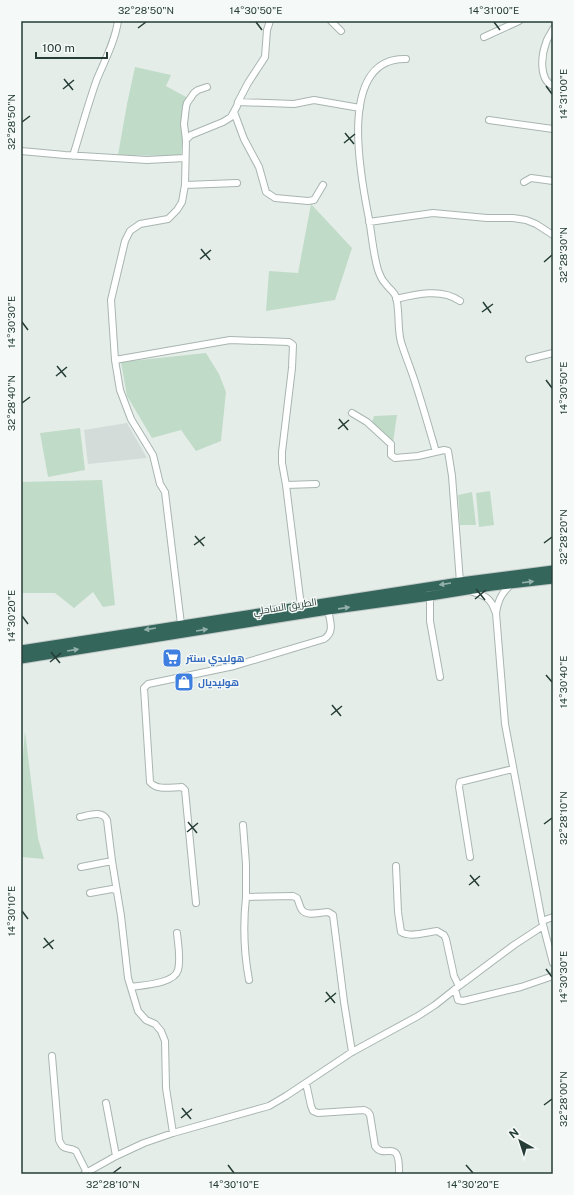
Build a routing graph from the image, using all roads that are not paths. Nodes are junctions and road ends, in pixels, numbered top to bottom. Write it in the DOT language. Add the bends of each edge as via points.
graph roads {
  1 [pos="118,21"];
  2 [pos="270,21"];
  3 [pos="331,21"];
  4 [pos="519,21"];
  5 [pos="553,29"];
  6 [pos="341,31"];
  7 [pos="484,37"];
  8 [pos="406,59"];
  9 [pos="553,86"];
  10 [pos="207,87"];
  11 [pos="238,102"];
  12 [pos="360,108"];
  13 [pos="234,112"];
  14 [pos="489,120"];
  15 [pos="553,129"];
  16 [pos="186,140"];
  17 [pos="21,151"];
  18 [pos="73,156"];
  19 [pos="185,158"];
  20 [pos="553,181"];
  21 [pos="524,182"];
  22 [pos="236,183"];
  23 [pos="185,185"];
  24 [pos="323,186"];
  25 [pos="370,222"];
  26 [pos="553,235"];
  27 [pos="396,299"];
  28 [pos="460,301"];
  29 [pos="553,353"];
  30 [pos="529,359"];
  31 [pos="115,360"];
  32 [pos="352,413"];
  33 [pos="436,452"];
  34 [pos="316,484"];
  35 [pos="286,485"];
  36 [pos="553,570"];
  37 [pos="553,579"];
  38 [pos="460,582"];
  39 [pos="513,584"];
  40 [pos="469,590"];
  41 [pos="430,596"];
  42 [pos="301,606"];
  43 [pos="328,610"];
  44 [pos="496,613"];
  45 [pos="181,624"];
  46 [pos="21,650"];
  47 [pos="21,659"];
  48 [pos="440,677"];
  49 [pos="513,769"];
  50 [pos="80,817"];
  51 [pos="243,825"];
  52 [pos="470,857"];
  53 [pos="112,861"];
  54 [pos="396,866"];
  55 [pos="81,867"];
  56 [pos="116,890"];
  57 [pos="90,893"];
  58 [pos="246,897"];
  59 [pos="196,904"];
  60 [pos="553,917"];
  61 [pos="543,923"];
  62 [pos="177,932"];
  63 [pos="553,963"];
  64 [pos="553,976"];
  65 [pos="249,980"];
  66 [pos="130,987"];
  67 [pos="457,987"];
  68 [pos="352,1052"];
  69 [pos="52,1056"];
  70 [pos="306,1083"];
  71 [pos="106,1103"];
  72 [pos="173,1133"];
  73 [pos="116,1156"];
  74 [pos="97,1166"];
  75 [pos="86,1173"];
  76 [pos="98,1174"];
  77 [pos="399,1174"];
  1 -- 18 [label="street" via="116,34 97,80"];
  2 -- 11 [label="street" via="265,57"];
  3 -- 6 [label="street"];
  4 -- 7 [label="street"];
  5 -- 9 [label="street" via="543,50 543,68 546,81"];
  8 -- 12 [label="street" via="395,59 376,71 367,82"];
  10 -- 16 [label="street" via="198,90 187,102 184,124"];
  11 -- 12 [label="street" via="294,104 314,100"];
  11 -- 13 [label="street"];
  12 -- 25 [label="street" via="357,130 359,163"];
  13 -- 16 [label="street" via="223,122 191,135"];
  13 -- 24 [label="street" via="244,139 260,167 269,195 286,200 314,200"];
  14 -- 15 [label="street"];
  16 -- 19 [label="street"];
  17 -- 18 [label="street"];
  18 -- 19 [label="street" via="147,160"];
  19 -- 23 [label="street"];
  20 -- 21 [label="street" via="531,178"];
  22 -- 23 [label="street"];
  23 -- 31 [label="street" via="182,202 172,216 134,227 125,241 111,300"];
  25 -- 26 [label="street" via="433,213 495,219 512,218 536,224"];
  25 -- 27 [label="street" via="377,268"];
  27 -- 28 [label="street" via="417,294 436,294 452,296"];
  27 -- 33 [label="street" via="401,342"];
  29 -- 30 [label="street"];
  31 -- 35 [label="street" via="230,340 291,343 292,368 282,452"];
  31 -- 45 [label="street" via="120,390 131,419 153,455 160,484 165,492"];
  32 -- 33 [label="street" via="391,444 392,456 405,458"];
  33 -- 38 [label="street" via="446,450 448,454"];
  34 -- 35 [label="street"];
  35 -- 42 [label="street"];
  36 -- 38 [label="highway, الطريق الساحلي"];
  39 -- 37 [label="highway, الطريق الساحلي, one-way"];
  38 -- 42 [label="highway, الطريق الساحلي, one-way"];
  39 -- 40 [label="highway, الطريق الساحلي"];
  39 -- 44 [label="street" via="500,597"];
  40 -- 41 [label="highway, الطريق الساحلي"];
  40 -- 44 [label="street" via="487,597"];
  43 -- 41 [label="highway, الطريق الساحلي, one-way"];
  41 -- 48 [label="street" via="430,621"];
  42 -- 45 [label="highway, الطريق الساحلي"];
  47 -- 43 [label="highway, الطريق الساحلي, one-way"];
  43 -- 59 [label="street" via="331,631 324,640 234,666 148,684 144,688 150,782 157,788 182,787 185,790"];
  44 -- 49 [label="street" via="505,724"];
  45 -- 46 [label="highway, الطريق الساحلي, one-way"];
  49 -- 52 [label="street" via="460,782"];
  49 -- 61 [label="street"];
  50 -- 53 [label="street" via="99,814 105,816"];
  51 -- 58 [label="street"];
  53 -- 55 [label="street"];
  53 -- 56 [label="street"];
  54 -- 67 [label="street" via="401,932 416,934 437,931 444,935"];
  56 -- 57 [label="street"];
  56 -- 66 [label="street"];
  58 -- 65 [label="street" via="244,927"];
  58 -- 68 [label="street" via="293,896 297,898 301,910 305,913 328,912 333,916"];
  60 -- 61 [label="street"];
  61 -- 63 [label="street"];
  61 -- 67 [label="street"];
  62 -- 66 [label="street" via="178,971 165,982"];
  64 -- 67 [label="street" via="521,987 463,1001 458,1000"];
  66 -- 72 [label="street" via="138,1011 146,1020 155,1024 165,1041 166,1088"];
  67 -- 68 [label="street" via="418,1016"];
  68 -- 70 [label="street"];
  69 -- 75 [label="street" via="59,1140 65,1149 76,1151"];
  70 -- 72 [label="street" via="269,1106"];
  70 -- 77 [label="street" via="313,1111 368,1112 375,1146 381,1151 396,1152"];
  71 -- 73 [label="street"];
  72 -- 73 [label="street"];
  73 -- 74 [label="street"];
  74 -- 75 [label="street"];
  74 -- 76 [label="street"];
}
